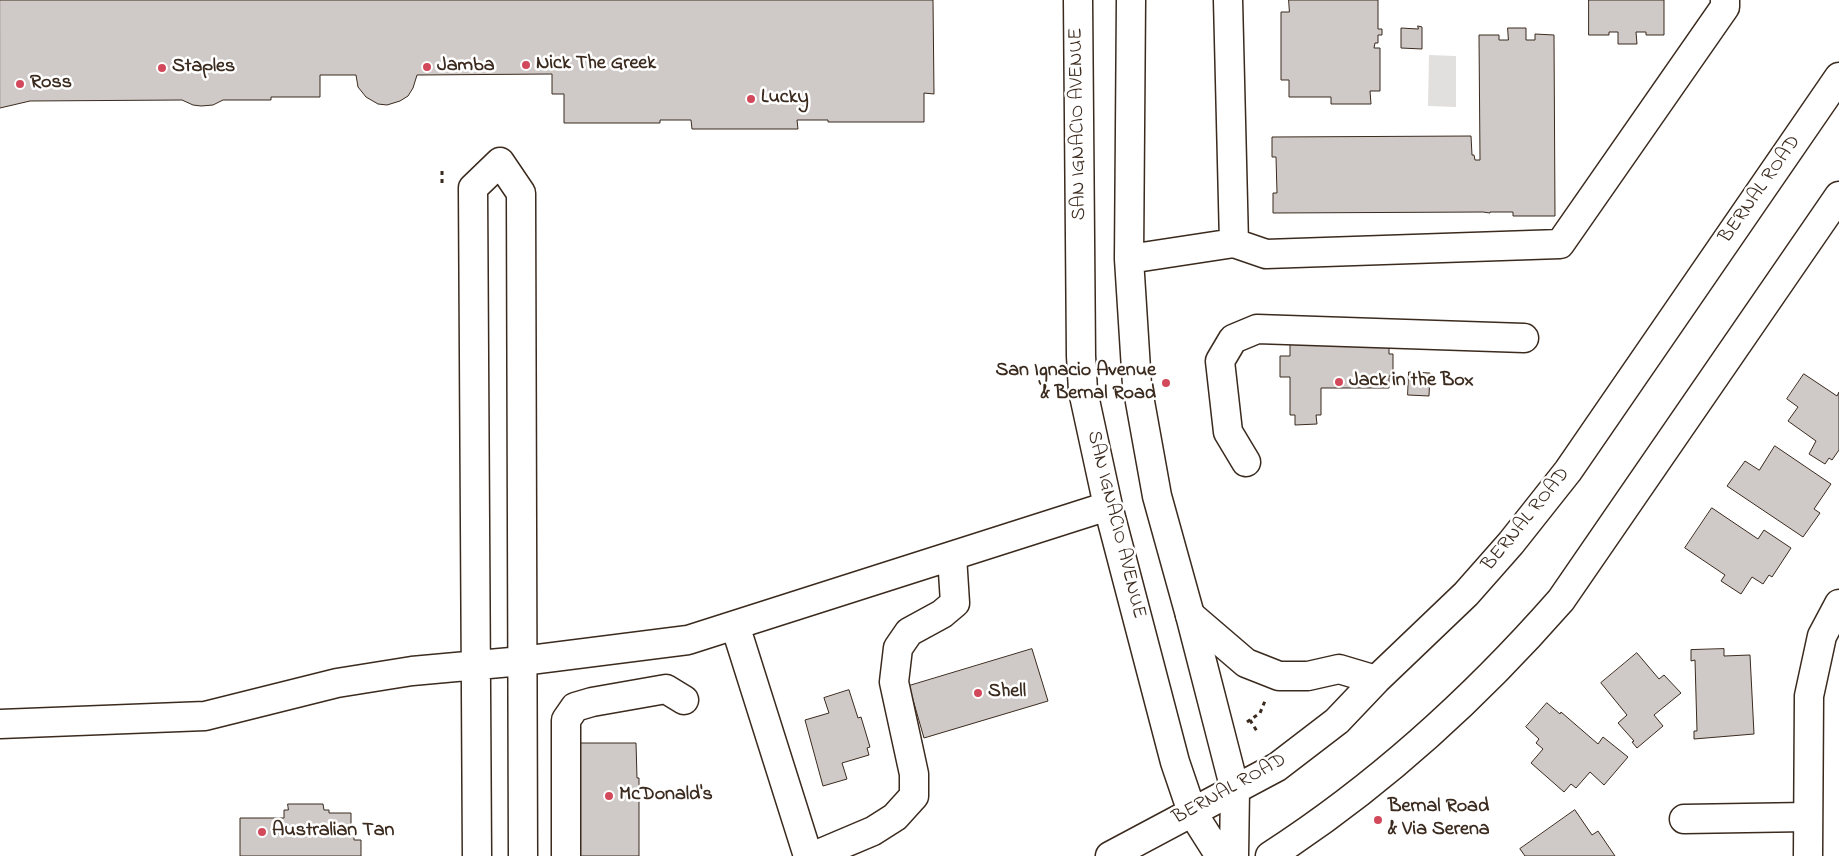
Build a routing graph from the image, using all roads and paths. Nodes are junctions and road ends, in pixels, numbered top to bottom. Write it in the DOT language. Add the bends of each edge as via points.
graph roads {
  1 [pos="1078,0"];
  2 [pos="1131,0"];
  3 [pos="1228,0"];
  4 [pos="1725,0"];
  5 [pos="1839,77"];
  6 [pos="1839,196"];
  7 [pos="1234,243"];
  8 [pos="1129,259"];
  9 [pos="1524,338"];
  10 [pos="1246,462"];
  11 [pos="1108,506"];
  12 [pos="952,556"];
  13 [pos="1839,604"];
  14 [pos="1190,615"];
  15 [pos="735,625"];
  16 [pos="522,661"];
  17 [pos="476,664"];
  18 [pos="1376,680"];
  19 [pos="1267,697"];
  20 [pos="684,700"];
  21 [pos="1250,720"];
  22 [pos="0,724"];
  23 [pos="1242,725"];
  24 [pos="1258,733"];
  25 [pos="1235,790"];
  26 [pos="1192,812"];
  27 [pos="1807,817"];
  28 [pos="1684,819"];
  29 [pos="477,856"];
  30 [pos="523,856"];
  31 [pos="566,856"];
  32 [pos="808,856"];
  33 [pos="814,856"];
  34 [pos="1110,856"];
  35 [pos="1220,856"];
  36 [pos="1234,856"];
  37 [pos="1270,856"];
  38 [pos="1808,856"];
  1 -- 11 [label="main road, SAN IGNACIO AVENUE" via="1083,391"];
  2 -- 8 [label="main road"];
  3 -- 7 [label="main road"];
  4 -- 7 [label="main road" via="1725,7 1560,244 1266,254"];
  5 -- 18 [label="main road, BERNAL ROAD" via="1568,471 1466,594"];
  6 -- 37 [label="main road" via="1561,600 1521,646 1423,740 1317,825"];
  7 -- 8 [label="main road"];
  8 -- 14 [label="main road" via="1137,385 1157,496"];
  9 -- 10 [label="main road" via="1258,329 1233,339 1220,361 1228,432"];
  11 -- 12 [label="main road"];
  11 -- 26 [label="main road, SAN IGNACIO AVENUE" via="1175,762"];
  12 -- 15 [label="main road"];
  12 -- 33 [label="main road" via="955,602 942,614 909,632 898,648 894,682 914,774 914,796 894,817 873,831"];
  13 -- 27 [label="main road" via="1822,636 1808,696"];
  14 -- 18 [label="main road" via="1246,663 1279,676 1308,676 1339,669"];
  14 -- 25 [label="main road"];
  15 -- 16 [label="main road" via="688,640"];
  15 -- 32 [label="main road"];
  16 -- 17 [label="main road"];
  16 -- 17 [label="main road" via="521,193 500,162 473,188"];
  16 -- 30 [label="main road"];
  17 -- 22 [label="main road" via="337,683 204,716"];
  17 -- 29 [label="main road"];
  18 -- 25 [label="main road, BERNAL ROAD" via="1337,722 1277,767"];
  19 -- 21 [label="path" via="1260,713"];
  20 -- 31 [label="main road" via="666,689 575,707 566,720"];
  21 -- 23 [label="path"];
  21 -- 24 [label="path"];
  25 -- 26 [label="main road, BERNAL ROAD"];
  25 -- 36 [label="main road"];
  26 -- 34 [label="main road, BERNAL ROAD"];
  26 -- 35 [label="main road, SAN IGNACIO AVENUE"];
  27 -- 28 [label="main road"];
  27 -- 38 [label="main road"];
}
